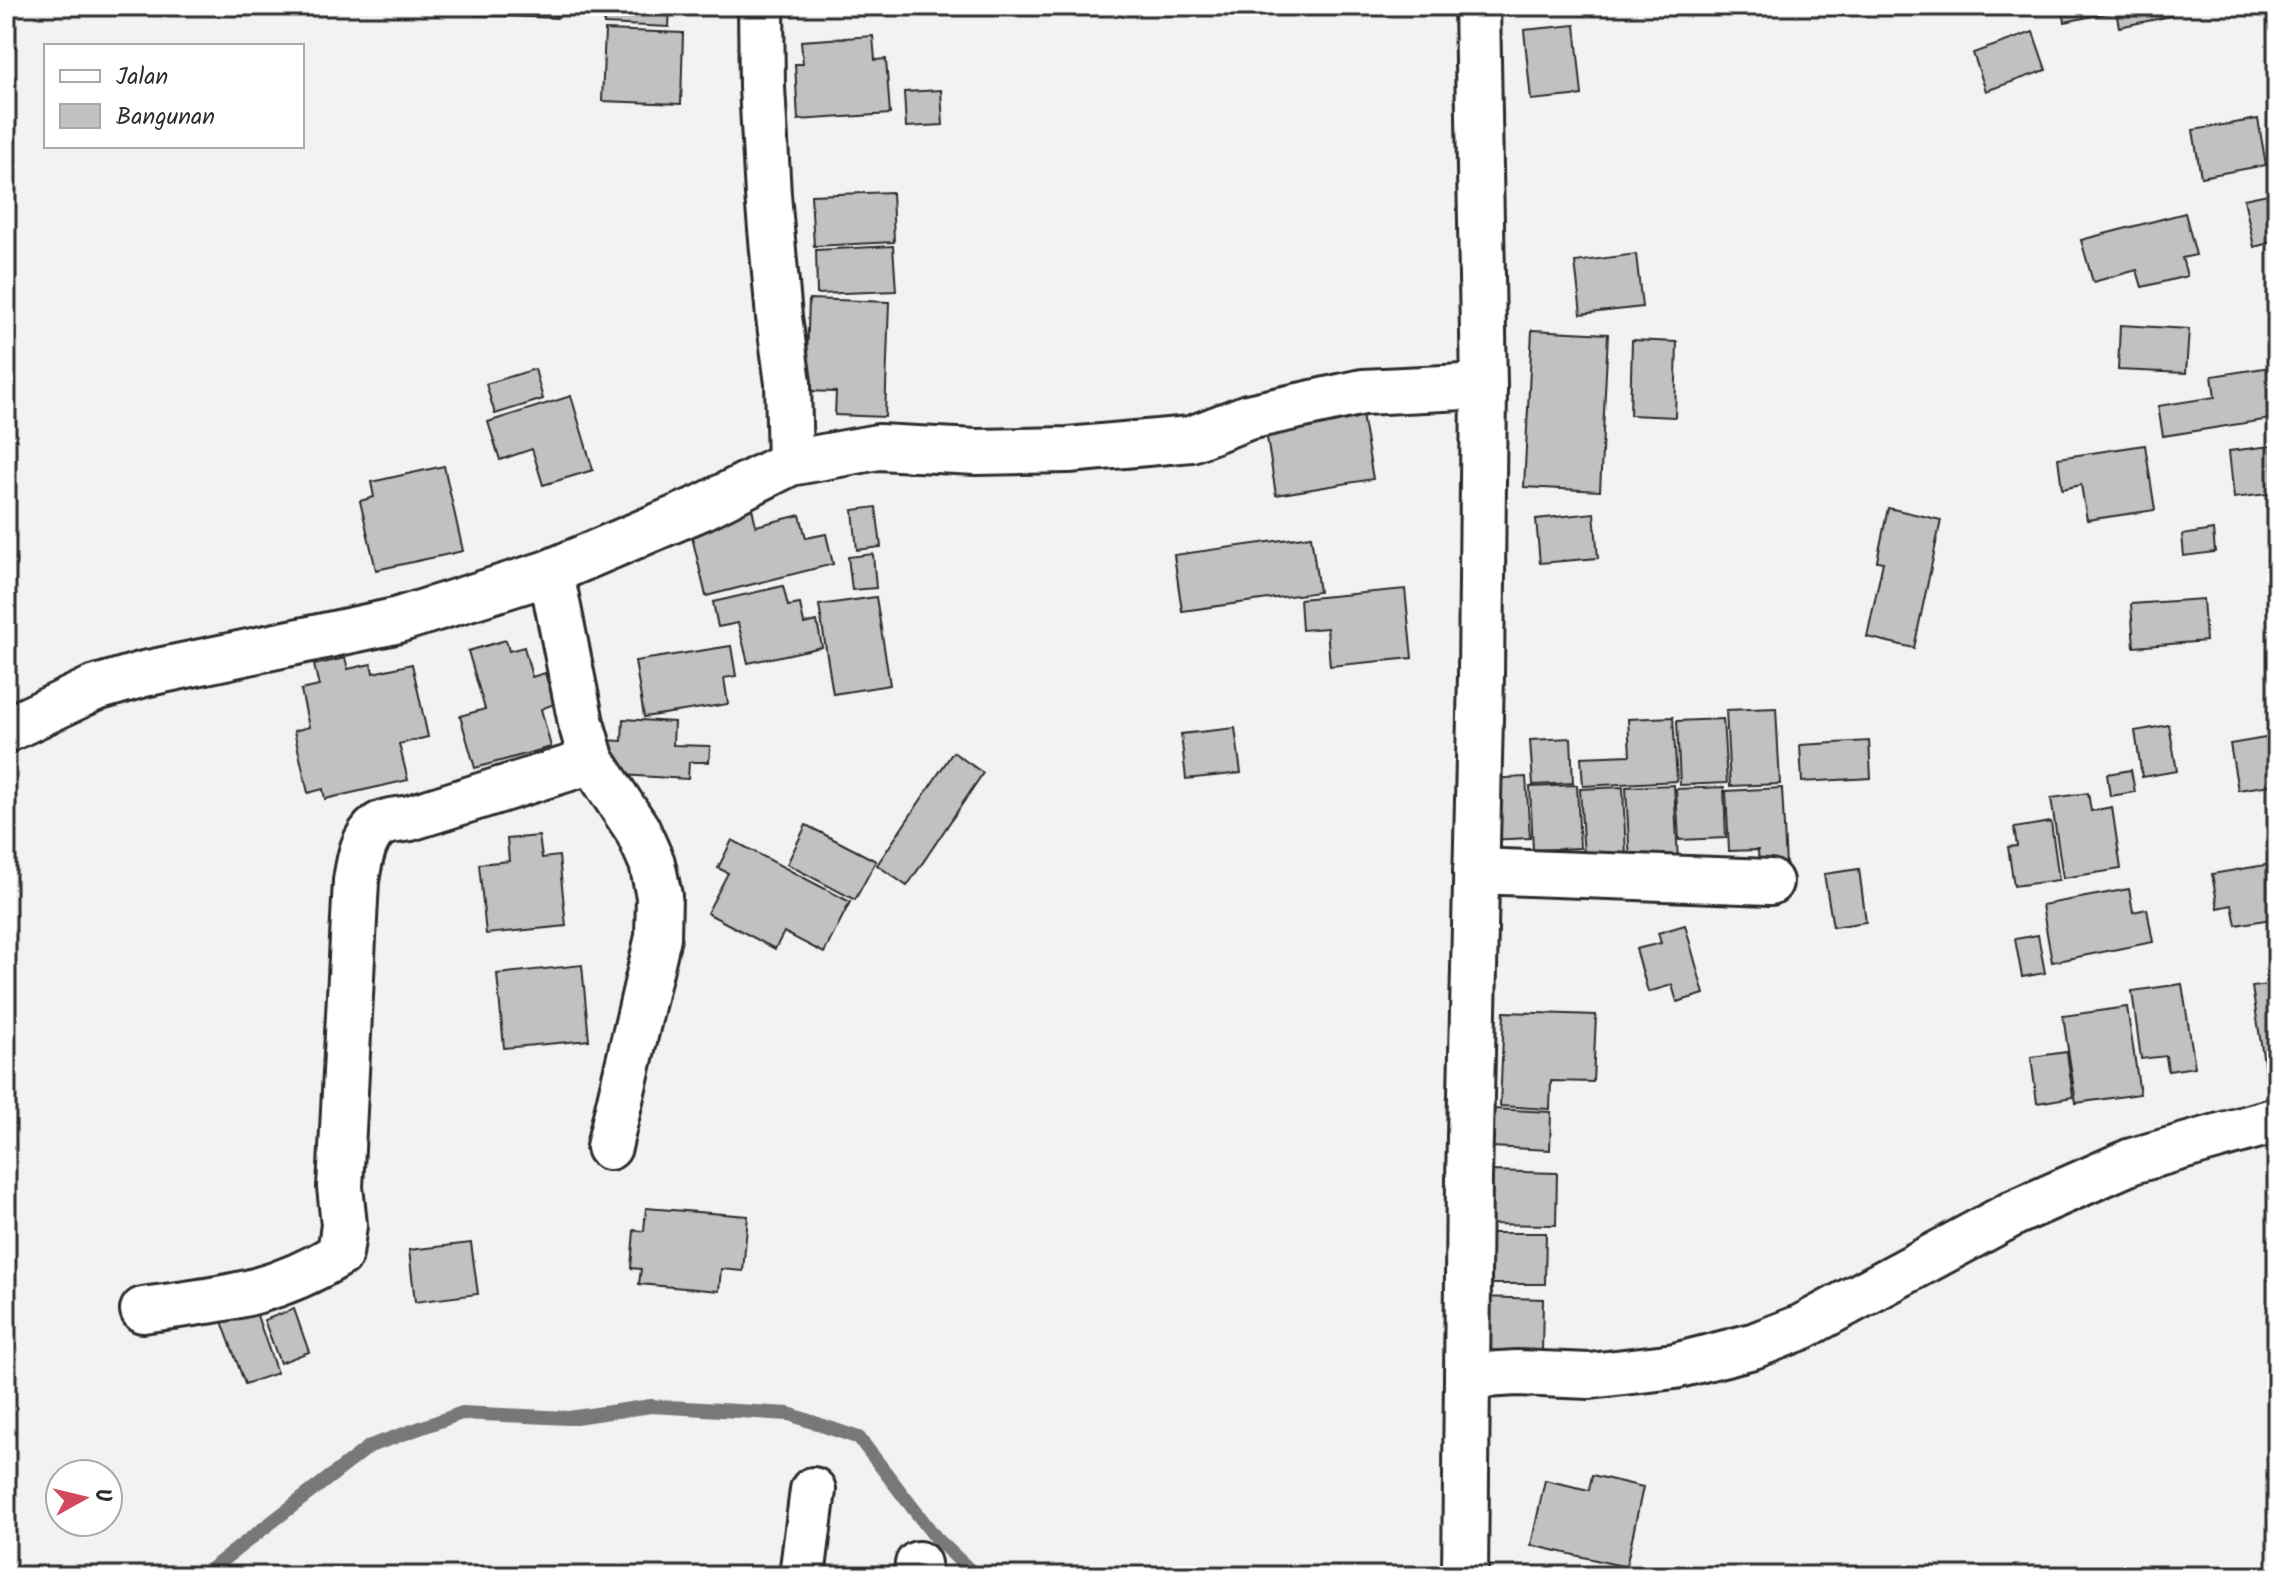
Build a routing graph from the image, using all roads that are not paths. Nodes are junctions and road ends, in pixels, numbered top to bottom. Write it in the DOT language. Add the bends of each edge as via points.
graph roads {
  1 [pos="761,6"];
  2 [pos="1477,6"];
  3 [pos="1484,386"];
  4 [pos="790,463"];
  5 [pos="548,573"];
  6 [pos="6,730"];
  7 [pos="592,761"];
  8 [pos="1476,871"];
  9 [pos="1770,882"];
  10 [pos="2277,1120"];
  11 [pos="609,1147"];
  12 [pos="143,1310"];
  13 [pos="1468,1376"];
  14 [pos="813,1490"];
  15 [pos="802,1576"];
  16 [pos="1465,1576"];
  1 -- 4 [label="street" via="768,195 788,383"];
  2 -- 3 [label="street"];
  3 -- 4 [label="street" via="1363,392 1248,417 1191,439 1068,450 878,447"];
  3 -- 8 [label="street"];
  4 -- 5 [label="street" via="703,507"];
  5 -- 6 [label="street" via="395,621 144,674 93,689"];
  5 -- 7 [label="street"];
  7 -- 11 [label="street" via="637,829 659,896 658,937"];
  7 -- 12 [label="street" via="379,824 367,839 356,881 340,1254 265,1290"];
  8 -- 9 [label="street"];
  8 -- 13 [label="street"];
  10 -- 13 [label="street" via="2132,1161 2014,1213 1802,1327 1753,1346 1675,1366 1590,1376"];
  13 -- 16 [label="street"];
  14 -- 15 [label="street"];
}
